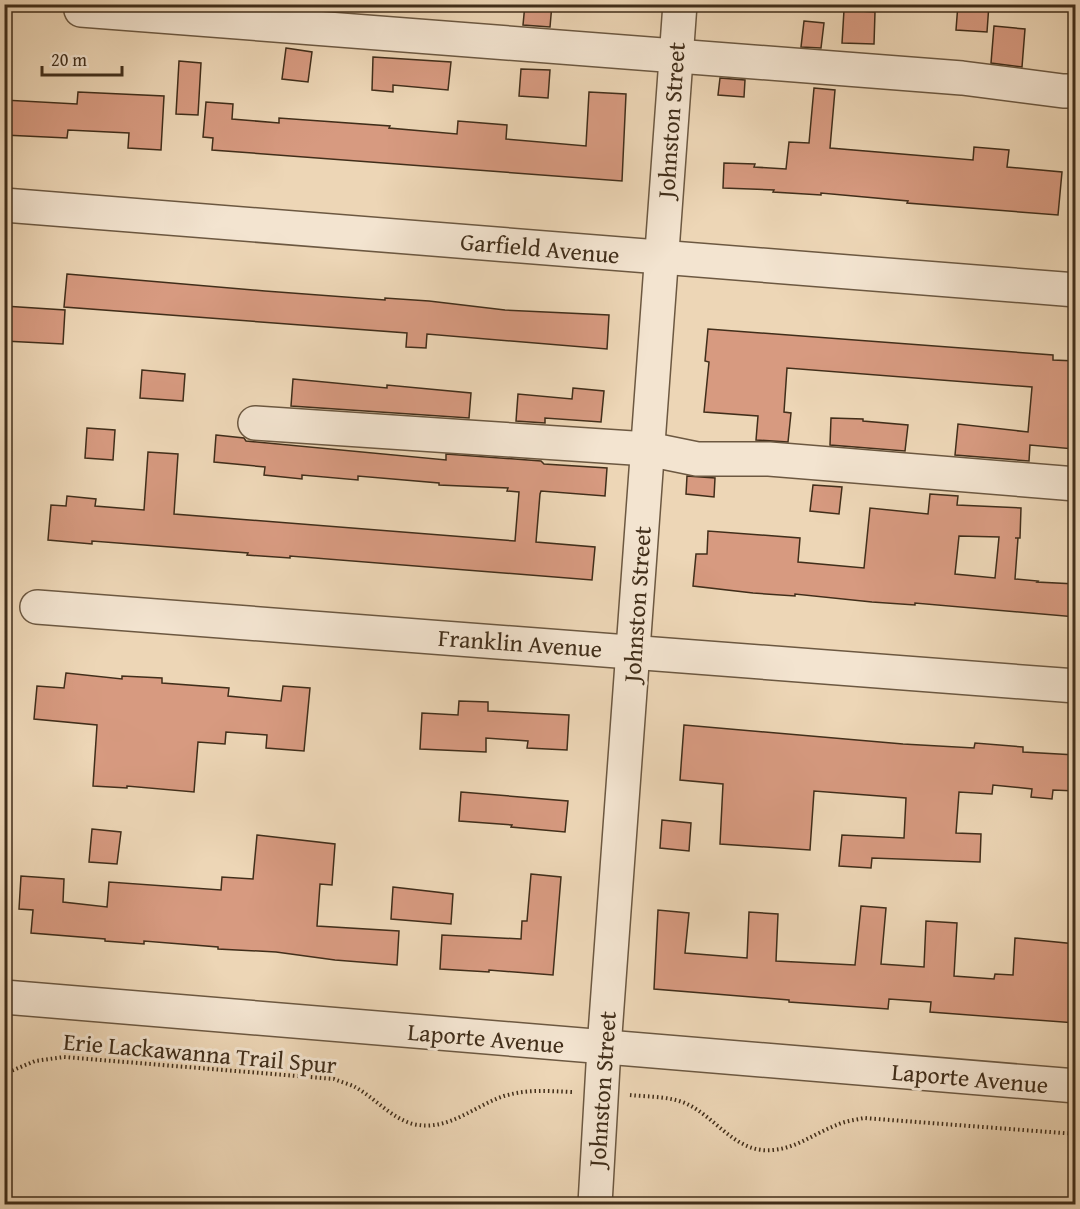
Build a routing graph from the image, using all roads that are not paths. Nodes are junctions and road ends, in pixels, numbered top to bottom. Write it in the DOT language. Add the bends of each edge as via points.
graph roads {
  1 [pos="680,4"];
  2 [pos="81,10"];
  3 [pos="676,56"];
  4 [pos="1076,91"];
  5 [pos="4,205"];
  6 [pos="661,257"];
  7 [pos="1076,290"];
  8 [pos="255,423"];
  9 [pos="648,449"];
  10 [pos="1076,484"];
  11 [pos="37,607"];
  12 [pos="633,651"];
  13 [pos="1076,686"];
  14 [pos="4,997"];
  15 [pos="604,1048"];
  16 [pos="1076,1086"];
  17 [pos="595,1204"];
  1 -- 3 [label="street, Johnston Street"];
  2 -- 3 [label="street"];
  3 -- 4 [label="street" via="962,78"];
  3 -- 6 [label="street, Johnston Street"];
  5 -- 6 [label="street, Garfield Avenue"];
  6 -- 7 [label="street, Garfield Avenue"];
  6 -- 9 [label="street, Johnston Street"];
  8 -- 9 [label="street"];
  9 -- 10 [label="street" via="697,459 769,459"];
  9 -- 12 [label="street, Johnston Street"];
  11 -- 12 [label="street, Franklin Avenue"];
  12 -- 13 [label="street, Franklin Avenue"];
  12 -- 15 [label="street, Johnston Street"];
  14 -- 15 [label="street, Laporte Avenue"];
  15 -- 16 [label="street, Laporte Avenue"];
  15 -- 17 [label="street, Johnston Street"];
}
